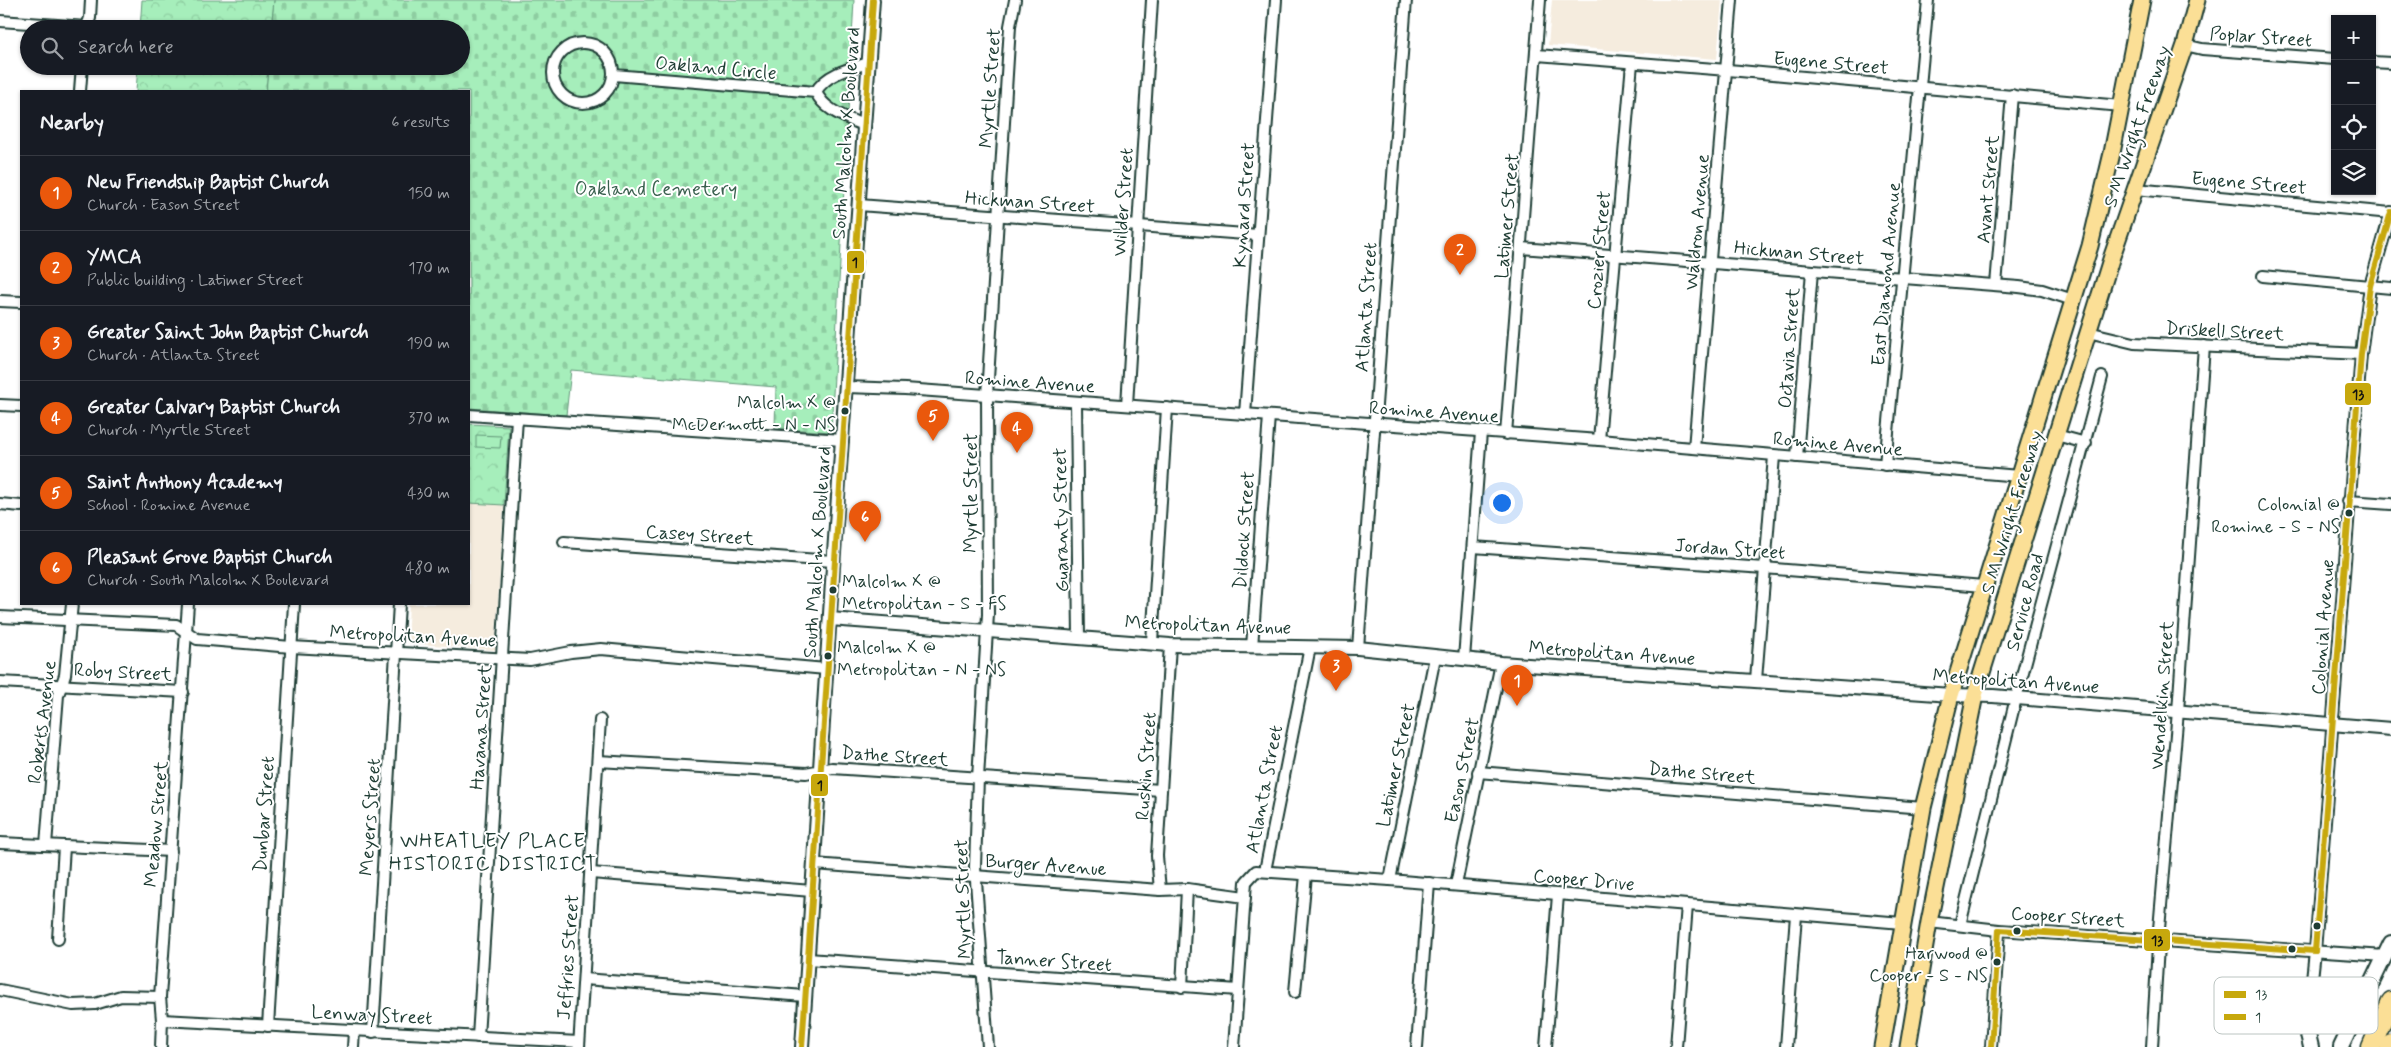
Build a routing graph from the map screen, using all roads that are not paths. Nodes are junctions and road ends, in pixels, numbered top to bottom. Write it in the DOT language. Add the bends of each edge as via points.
graph roads {
  1 [pos="92,0"];
  2 [pos="873,0"];
  3 [pos="1015,0"];
  4 [pos="1152,0"];
  5 [pos="1276,0"];
  6 [pos="1406,0"];
  7 [pos="1540,0"];
  8 [pos="1732,0"];
  9 [pos="1928,0"];
  10 [pos="2142,0"];
  11 [pos="2197,0"];
  12 [pos="89,20"];
  13 [pos="0,21"];
  14 [pos="20,23"];
  15 [pos="2185,46"];
  16 [pos="1537,56"];
  17 [pos="2331,59"];
  18 [pos="2376,62"];
  19 [pos="869,63"];
  20 [pos="1632,63"];
  21 [pos="2391,63"];
  22 [pos="1727,70"];
  23 [pos="81,75"];
  24 [pos="614,75"];
  25 [pos="1919,87"];
  26 [pos="80,90"];
  27 [pos="816,92"];
  28 [pos="2012,96"];
  29 [pos="2121,106"];
  30 [pos="865,126"];
  31 [pos="2135,189"];
  32 [pos="859,205"];
  33 [pos="2391,212"];
  34 [pos="998,216"];
  35 [pos="1137,227"];
  36 [pos="1258,235"];
  37 [pos="1521,248"];
  38 [pos="1615,255"];
  39 [pos="1710,261"];
  40 [pos="1812,271"];
  41 [pos="2263,276"];
  42 [pos="1902,278"];
  43 [pos="1996,285"];
  44 [pos="2370,286"];
  45 [pos="2391,288"];
  46 [pos="2074,300"];
  47 [pos="0,301"];
  48 [pos="20,302"];
  49 [pos="2088,332"];
  50 [pos="2204,346"];
  51 [pos="2360,354"];
  52 [pos="2102,377"];
  53 [pos="846,387"];
  54 [pos="987,395"];
  55 [pos="1076,403"];
  56 [pos="0,405"];
  57 [pos="1127,405"];
  58 [pos="20,406"];
  59 [pos="1167,408"];
  60 [pos="1245,414"];
  61 [pos="470,415"];
  62 [pos="1269,416"];
  63 [pos="517,418"];
  64 [pos="1374,425"];
  65 [pos="1481,432"];
  66 [pos="1506,434"];
  67 [pos="2056,435"];
  68 [pos="843,440"];
  69 [pos="1599,440"];
  70 [pos="2086,443"];
  71 [pos="1694,448"];
  72 [pos="1774,456"];
  73 [pos="1798,457"];
  74 [pos="1885,465"];
  75 [pos="2019,476"];
  76 [pos="2348,501"];
  77 [pos="0,504"];
  78 [pos="2391,504"];
  79 [pos="20,506"];
  80 [pos="564,542"];
  81 [pos="1473,547"];
  82 [pos="834,561"];
  83 [pos="1764,568"];
  84 [pos="1984,586"];
  85 [pos="72,605"];
  86 [pos="188,605"];
  87 [pos="294,605"];
  88 [pos="399,605"];
  89 [pos="0,617"];
  90 [pos="830,619"];
  91 [pos="70,620"];
  92 [pos="988,630"];
  93 [pos="187,632"];
  94 [pos="1079,636"];
  95 [pos="1152,642"];
  96 [pos="1170,645"];
  97 [pos="1310,646"];
  98 [pos="292,647"];
  99 [pos="1252,647"];
  100 [pos="1358,648"];
  101 [pos="396,652"];
  102 [pos="1435,657"];
  103 [pos="502,658"];
  104 [pos="1464,659"];
  105 [pos="1501,663"];
  106 [pos="826,669"];
  107 [pos="1756,680"];
  108 [pos="0,682"];
  109 [pos="62,686"];
  110 [pos="183,692"];
  111 [pos="1951,695"];
  112 [pos="1975,695"];
  113 [pos="2016,698"];
  114 [pos="2178,711"];
  115 [pos="600,720"];
  116 [pos="2333,724"];
  117 [pos="2391,730"];
  118 [pos="598,761"];
  119 [pos="820,771"];
  120 [pos="1478,772"];
  121 [pos="978,778"];
  122 [pos="1161,790"];
  123 [pos="1923,808"];
  124 [pos="0,843"];
  125 [pos="46,845"];
  126 [pos="64,847"];
  127 [pos="171,851"];
  128 [pos="814,864"];
  129 [pos="1264,871"];
  130 [pos="591,873"];
  131 [pos="1306,875"];
  132 [pos="976,876"];
  133 [pos="1390,880"];
  134 [pos="1429,883"];
  135 [pos="1456,885"];
  136 [pos="1187,889"];
  137 [pos="1160,890"];
  138 [pos="812,891"];
  139 [pos="1558,895"];
  140 [pos="1245,896"];
  141 [pos="1687,905"];
  142 [pos="1796,915"];
  143 [pos="1929,922"];
  144 [pos="1902,923"];
  145 [pos="1960,925"];
  146 [pos="1999,930"];
  147 [pos="58,939"];
  148 [pos="2159,940"];
  149 [pos="2391,943"];
  150 [pos="2315,952"];
  151 [pos="2385,956"];
  152 [pos="808,959"];
  153 [pos="982,973"];
  154 [pos="2312,977"];
  155 [pos="2375,977"];
  156 [pos="584,979"];
  157 [pos="1182,987"];
  158 [pos="0,990"];
  159 [pos="1238,990"];
  160 [pos="1295,992"];
  161 [pos="805,996"];
  162 [pos="160,997"];
  163 [pos="2391,1001"];
  164 [pos="162,1020"];
  165 [pos="268,1026"];
  166 [pos="354,1031"];
  167 [pos="2378,1031"];
  168 [pos="373,1032"];
  169 [pos="2306,1034"];
  170 [pos="2308,1034"];
  171 [pos="2347,1034"];
  172 [pos="2377,1034"];
  173 [pos="478,1037"];
  174 [pos="2391,1043"];
  175 [pos="579,1044"];
  176 [pos="161,1047"];
  177 [pos="353,1047"];
  178 [pos="802,1047"];
  179 [pos="988,1047"];
  180 [pos="1234,1047"];
  181 [pos="1417,1047"];
  182 [pos="1546,1047"];
  183 [pos="1676,1047"];
  184 [pos="1786,1047"];
  185 [pos="1882,1047"];
  186 [pos="1908,1047"];
  187 [pos="1991,1047"];
  188 [pos="2152,1047"];
  189 [pos="2304,1047"];
  190 [pos="2311,1047"];
  191 [pos="2341,1047"];
  192 [pos="2371,1047"];
  193 [pos="2389,1047"];
  1 -- 12 [label="street"];
  2 -- 19 [label="street, South Malcolm X Boulevard"];
  3 -- 34 [label="street, Myrtle Street" via="1010,26"];
  4 -- 35 [label="street, Wilder Street"];
  5 -- 36 [label="street, Kynard Street"];
  6 -- 64 [label="street, Atlanta Street"];
  7 -- 16 [label="street, Latimer Street"];
  8 -- 22 [label="street, Waldron Avenue"];
  9 -- 25 [label="street, East Diamond Avenue"];
  10 -- 29 [label="main road, S M Wright Freeway"];
  11 -- 15 [label="main road, S M Wright Freeway"];
  13 -- 14 [label="street"];
  15 -- 17 [label="street, Poplar Street"];
  15 -- 31 [label="main road, S M Wright Freeway"];
  16 -- 20 [label="street, Eugene Street"];
  16 -- 37 [label="street, Latimer Street"];
  18 -- 21 [label="street"];
  19 -- 27 [label="street" via="849,68 822,83"];
  19 -- 30 [label="street, South Malcolm X Boulevard"];
  20 -- 22 [label="street, Eugene Street"];
  20 -- 38 [label="street, Crozier Street"];
  22 -- 25 [label="street, Eugene Street"];
  22 -- 39 [label="street, Waldron Avenue"];
  23 -- 26 [label="street"];
  24 -- 24 [label="street" via="609,56 599,46 588,42 569,46 559,54 553,72 555,85 562,95 583,103 593,102 605,94"];
  24 -- 27 [label="street, Oakland Circle"];
  25 -- 28 [label="street, Eugene Street"];
  25 -- 42 [label="street, East Diamond Avenue"];
  27 -- 30 [label="street" via="822,103"];
  28 -- 29 [label="street, Eugene Street"];
  28 -- 43 [label="street, Avant Street"];
  29 -- 46 [label="main road, S M Wright Freeway" via="2099,208"];
  30 -- 32 [label="street, South Malcolm X Boulevard"];
  31 -- 33 [label="street, Eugene Street"];
  31 -- 49 [label="main road, S M Wright Freeway"];
  32 -- 34 [label="street, Hickman Street"];
  32 -- 53 [label="street, South Malcolm X Boulevard"];
  33 -- 44 [label="street, Colonial Avenue"];
  34 -- 35 [label="street, Hickman Street"];
  34 -- 54 [label="street, Myrtle Street"];
  35 -- 36 [label="street, Hickman Street"];
  35 -- 57 [label="street, Wilder Street"];
  36 -- 60 [label="street, Kynard Street"];
  37 -- 38 [label="street, Hickman Street"];
  37 -- 66 [label="street, Latimer Street"];
  38 -- 39 [label="street, Hickman Street"];
  38 -- 69 [label="street, Crozier Street"];
  39 -- 40 [label="street, Hickman Street"];
  39 -- 71 [label="street, Waldron Avenue"];
  40 -- 42 [label="street, Hickman Street"];
  40 -- 73 [label="street, Octavia Street"];
  41 -- 44 [label="street"];
  42 -- 43 [label="street, Hickman Street"];
  42 -- 74 [label="street, East Diamond Avenue"];
  43 -- 46 [label="street, Hickman Street" via="2042,290"];
  44 -- 45 [label="street"];
  44 -- 51 [label="street, Colonial Avenue"];
  46 -- 75 [label="main road, S M Wright Freeway"];
  47 -- 48 [label="street"];
  49 -- 50 [label="street, Driskell Street" via="2127,342"];
  49 -- 67 [label="main road, S M Wright Freeway"];
  50 -- 51 [label="street, Driskell Street"];
  50 -- 114 [label="street, Wendelkin Street"];
  51 -- 76 [label="street, Colonial Avenue"];
  52 -- 70 [label="street, Service Road"];
  53 -- 54 [label="street, Romine Avenue"];
  53 -- 68 [label="street, South Malcolm X Boulevard"];
  54 -- 55 [label="street, Romine Avenue"];
  54 -- 92 [label="street, Myrtle Street"];
  55 -- 57 [label="street, Romine Avenue"];
  55 -- 94 [label="street, Guaranty Street"];
  56 -- 58 [label="street"];
  57 -- 59 [label="street, Romine Avenue"];
  59 -- 60 [label="street, Romine Avenue"];
  59 -- 95 [label="street"];
  60 -- 62 [label="street, Romine Avenue"];
  61 -- 63 [label="street"];
  62 -- 64 [label="street, Romine Avenue"];
  62 -- 99 [label="street, Dildock Street"];
  63 -- 68 [label="street"];
  63 -- 103 [label="street, Havana Street"];
  64 -- 65 [label="street, Romine Avenue"];
  64 -- 100 [label="street, Atlanta Street"];
  65 -- 66 [label="street, Romine Avenue"];
  65 -- 81 [label="street"];
  66 -- 69 [label="street, Romine Avenue"];
  67 -- 70 [label="street"];
  67 -- 112 [label="main road, S M Wright Freeway"];
  68 -- 82 [label="street, South Malcolm X Boulevard"];
  69 -- 71 [label="street, Romine Avenue"];
  70 -- 113 [label="street, Service Road"];
  71 -- 72 [label="street, Romine Avenue"];
  72 -- 73 [label="street, Romine Avenue"];
  72 -- 83 [label="street"];
  73 -- 74 [label="street, Romine Avenue"];
  74 -- 75 [label="street, Romine Avenue"];
  75 -- 84 [label="main road, S M Wright Freeway"];
  76 -- 78 [label="street"];
  76 -- 116 [label="street, Colonial Avenue"];
  77 -- 79 [label="street"];
  80 -- 82 [label="street, Casey Street"];
  81 -- 83 [label="street, Jordan Street"];
  81 -- 104 [label="street"];
  82 -- 90 [label="street, South Malcolm X Boulevard"];
  83 -- 84 [label="street, Jordan Street"];
  83 -- 107 [label="street"];
  84 -- 111 [label="main road, S M Wright Freeway"];
  85 -- 91 [label="street, Roberts Avenue"];
  86 -- 93 [label="street, Meadow Street"];
  87 -- 98 [label="street, Dunbar Street"];
  88 -- 101 [label="street, Meyers Street"];
  89 -- 91 [label="street, Metropolitan Avenue"];
  90 -- 92 [label="street, Metropolitan Avenue"];
  90 -- 106 [label="street, South Malcolm X Boulevard"];
  91 -- 93 [label="street, Metropolitan Avenue" via="176,626"];
  91 -- 109 [label="street, Roberts Avenue"];
  92 -- 94 [label="street, Metropolitan Avenue"];
  92 -- 121 [label="street, Myrtle Street"];
  93 -- 98 [label="street, Metropolitan Avenue" via="197,639"];
  93 -- 110 [label="street, Meadow Street"];
  94 -- 95 [label="street, Metropolitan Avenue"];
  95 -- 96 [label="street, Metropolitan Avenue"];
  96 -- 99 [label="street, Metropolitan Avenue"];
  96 -- 122 [label="street, Ruskin Street"];
  97 -- 99 [label="street, Metropolitan Avenue"];
  97 -- 100 [label="street, Metropolitan Avenue"];
  97 -- 129 [label="street, Atlanta Street"];
  98 -- 101 [label="street, Metropolitan Avenue"];
  98 -- 165 [label="street, Dunbar Street"];
  100 -- 102 [label="street, Metropolitan Avenue"];
  101 -- 103 [label="street, Metropolitan Avenue"];
  101 -- 168 [label="street, Meyers Street"];
  102 -- 104 [label="street, Metropolitan Avenue"];
  102 -- 133 [label="street, Latimer Street"];
  103 -- 106 [label="street, Metropolitan Avenue" via="530,660 601,649"];
  103 -- 173 [label="street, Havana Street"];
  104 -- 105 [label="street, Metropolitan Avenue"];
  105 -- 107 [label="street, Metropolitan Avenue"];
  105 -- 120 [label="street, Eason Street"];
  106 -- 119 [label="street, South Malcolm X Boulevard"];
  107 -- 111 [label="street, Metropolitan Avenue"];
  108 -- 109 [label="street, Roby Street"];
  109 -- 110 [label="street, Roby Street"];
  109 -- 125 [label="street, Roberts Avenue" via="58,696"];
  110 -- 127 [label="street, Meadow Street"];
  111 -- 112 [label="street, Metropolitan Avenue"];
  111 -- 123 [label="main road, S M Wright Freeway"];
  112 -- 113 [label="street, Metropolitan Avenue"];
  112 -- 143 [label="main road, S M Wright Freeway"];
  113 -- 114 [label="street, Metropolitan Avenue"];
  113 -- 145 [label="street, Service Road"];
  114 -- 116 [label="street, Metropolitan Avenue"];
  114 -- 148 [label="street, Wendelkin Street"];
  115 -- 118 [label="street, Jeffries Street"];
  116 -- 117 [label="street, Metropolitan Avenue"];
  116 -- 150 [label="street, Colonial Avenue"];
  118 -- 119 [label="street, Dathe Street" via="806,773"];
  118 -- 130 [label="street, Jeffries Street"];
  119 -- 121 [label="street, Dathe Street" via="832,768"];
  119 -- 128 [label="street, South Malcolm X Boulevard"];
  120 -- 123 [label="street, Dathe Street"];
  120 -- 135 [label="street, Eason Street"];
  121 -- 122 [label="street, Dathe Street"];
  121 -- 132 [label="street, Myrtle Street"];
  122 -- 137 [label="street, Ruskin Street" via="1156,856"];
  123 -- 144 [label="main road, S M Wright Freeway"];
  124 -- 125 [label="street"];
  125 -- 126 [label="street"];
  126 -- 127 [label="street"];
  126 -- 147 [label="street"];
  127 -- 162 [label="street, Meadow Street"];
  128 -- 132 [label="street, Burger Avenue"];
  128 -- 138 [label="street, South Malcolm X Boulevard"];
  129 -- 131 [label="street, Cooper Drive"];
  129 -- 140 [label="street, Atlanta Street" via="1251,874 1246,882"];
  130 -- 138 [label="street"];
  130 -- 156 [label="street, Jeffries Street"];
  131 -- 133 [label="street, Cooper Drive"];
  131 -- 160 [label="street"];
  132 -- 137 [label="street, Burger Avenue"];
  132 -- 153 [label="street, Myrtle Street"];
  133 -- 134 [label="street, Cooper Drive"];
  134 -- 135 [label="street, Cooper Drive"];
  134 -- 181 [label="street"];
  135 -- 139 [label="street, Cooper Drive"];
  136 -- 137 [label="street, Burger Avenue"];
  136 -- 140 [label="street, Burger Avenue"];
  136 -- 157 [label="street"];
  138 -- 152 [label="street, South Malcolm X Boulevard"];
  139 -- 141 [label="street, Cooper Drive"];
  139 -- 182 [label="street"];
  140 -- 159 [label="street, Atlanta Street"];
  141 -- 142 [label="street, Cooper Drive"];
  141 -- 183 [label="street"];
  142 -- 144 [label="street, Cooper Drive"];
  142 -- 184 [label="street"];
  143 -- 145 [label="street, Cooper Street"];
  143 -- 186 [label="main road, S M Wright Freeway"];
  144 -- 185 [label="main road, S M Wright Freeway"];
  145 -- 146 [label="street, Cooper Street"];
  146 -- 148 [label="street, Cooper Street"];
  146 -- 187 [label="street"];
  148 -- 150 [label="street, Cooper Street"];
  148 -- 188 [label="street, Wendelkin Street"];
  149 -- 151 [label="main road"];
  150 -- 151 [label="street, Cooper Street"];
  150 -- 154 [label="street, Colonial Avenue"];
  151 -- 155 [label="main road"];
  152 -- 153 [label="street, Tanner Street"];
  152 -- 161 [label="street, South Malcolm X Boulevard"];
  153 -- 157 [label="street, Tanner Street"];
  153 -- 179 [label="street, Myrtle Street"];
  156 -- 161 [label="street"];
  156 -- 175 [label="street, Jeffries Street"];
  157 -- 159 [label="street, Tanner Street"];
  158 -- 162 [label="street" via="73,1005 95,1004 121,996"];
  159 -- 180 [label="street, Atlanta Street"];
  161 -- 178 [label="street, South Malcolm X Boulevard"];
  162 -- 164 [label="street, Meadow Street"];
  163 -- 167 [label="highway"];
  164 -- 165 [label="street, Lenway Street"];
  164 -- 176 [label="street, Meadow Street"];
  165 -- 166 [label="street, Lenway Street"];
  166 -- 168 [label="street, Lenway Street"];
  166 -- 177 [label="street"];
  168 -- 173 [label="street, Lenway Street"];
  169 -- 189 [label="street, Colonial Avenue"];
  170 -- 190 [label="main road"];
  171 -- 191 [label="main road"];
  172 -- 192 [label="highway"];
  173 -- 175 [label="street, Lenway Street"];
  174 -- 193 [label="highway"];
}
